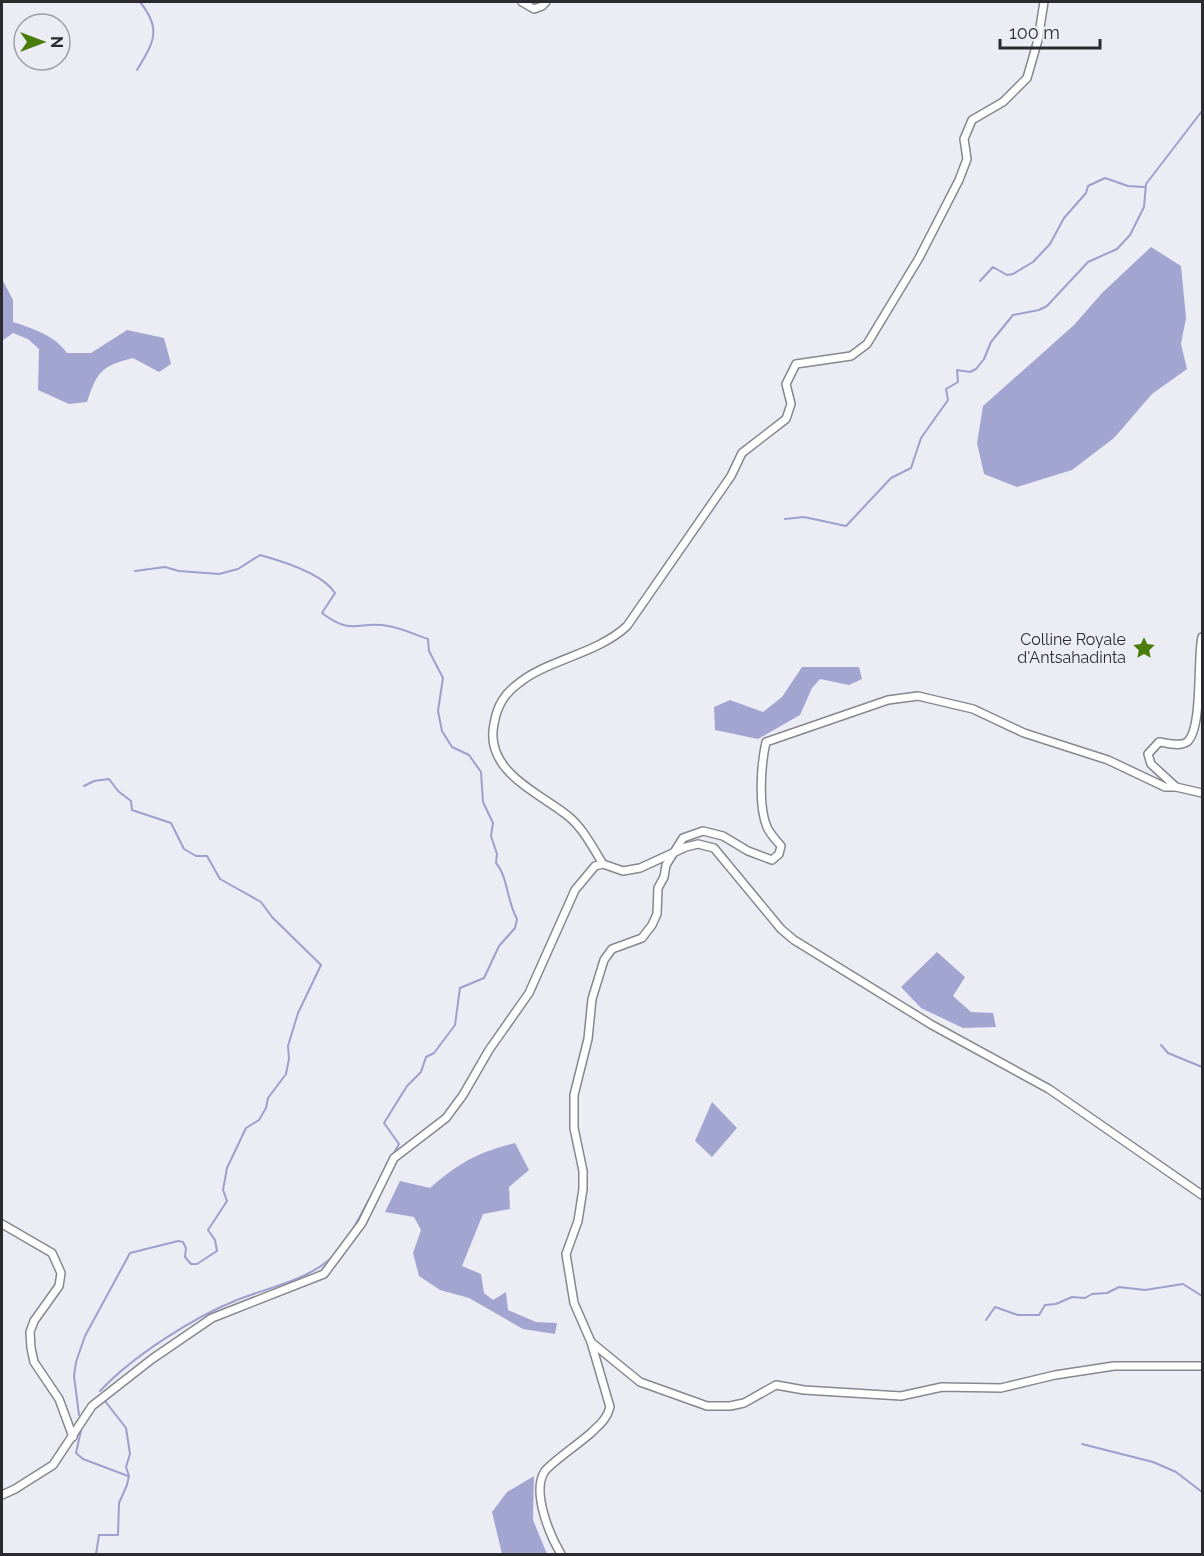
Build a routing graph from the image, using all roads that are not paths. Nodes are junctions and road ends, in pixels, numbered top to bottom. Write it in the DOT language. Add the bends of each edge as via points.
graph roads {
  1 [pos="522,2"];
  2 [pos="546,2"];
  3 [pos="1044,2"];
  4 [pos="1203,638"];
  5 [pos="1176,787"];
  6 [pos="1203,793"];
  7 [pos="674,852"];
  8 [pos="603,864"];
  9 [pos="1203,1195"];
  10 [pos="2,1224"];
  11 [pos="591,1342"];
  12 [pos="1203,1366"];
  13 [pos="73,1437"];
  14 [pos="2,1495"];
  15 [pos="561,1554"];
  1 -- 2 [label="street" via="534,9"];
  3 -- 8 [label="street" via="1027,78 1003,102 972,120 964,139 967,159 959,180 919,258 867,344 851,356 796,364 786,384 790,404 786,419 742,453 731,476 627,626 609,641 519,682 498,705 491,738 501,763 533,794 569,817"];
  4 -- 5 [label="street" via="1200,691 1192,734 1180,744 1159,742 1148,754 1151,764"];
  5 -- 6 [label="street"];
  5 -- 7 [label="street" via="1164,787 1108,760 1024,733 973,709 935,698 903,697 766,742 761,761 762,810 767,828 781,846 772,860 723,836 703,831 683,838"];
  7 -- 8 [label="street" via="640,868 623,871"];
  7 -- 9 [label="street" via="698,844 714,848 794,940 932,1025 1049,1089"];
  7 -- 11 [label="street" via="658,888 657,914 652,925 642,938 612,949 603,960 575,1084 574,1128 583,1189 578,1221 566,1254 574,1303"];
  8 -- 13 [label="street" via="590,870 575,890 528,993 463,1095 446,1118 394,1158 362,1223 324,1274 212,1318 92,1406"];
  10 -- 13 [label="street" via="52,1253 61,1273 59,1286 34,1321 31,1348 33,1362 59,1399"];
  11 -- 12 [label="street" via="640,1382 718,1407 744,1403 776,1385 901,1396 942,1387 1001,1388 1114,1366"];
  11 -- 15 [label="street" via="610,1407 608,1417 553,1463 541,1480 541,1505"];
  13 -- 14 [label="street" via="53,1464"];
}
